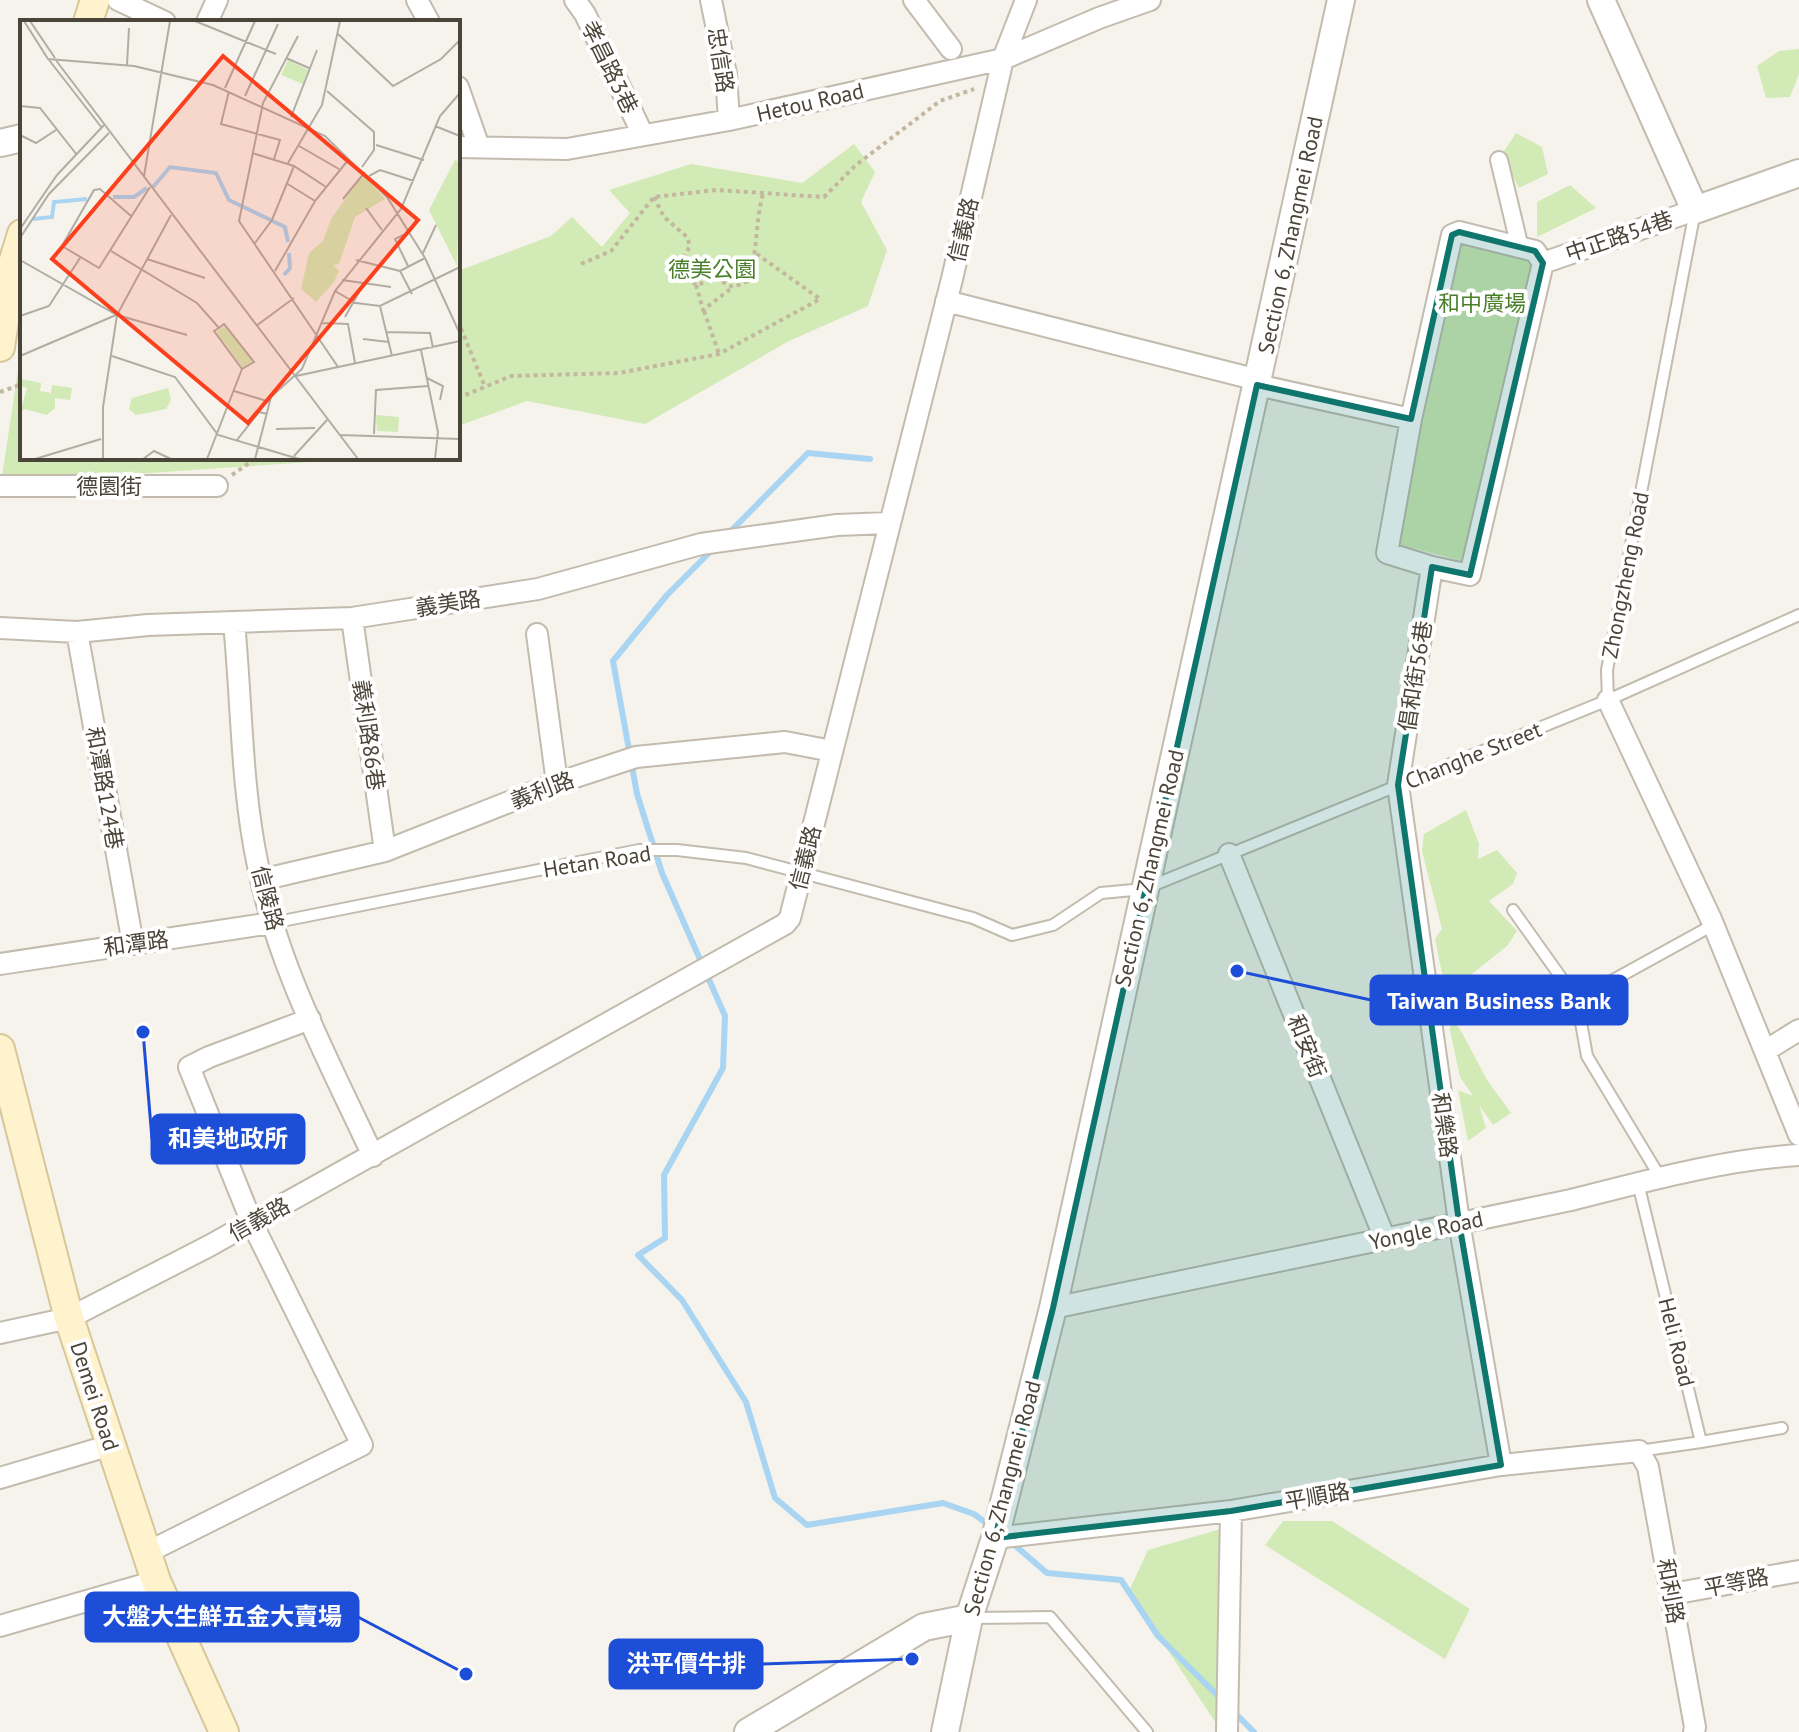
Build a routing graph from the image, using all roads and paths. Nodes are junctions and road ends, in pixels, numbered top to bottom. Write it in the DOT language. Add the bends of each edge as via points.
graph roads {
  1 [pos="95,0"];
  2 [pos="118,0"];
  3 [pos="217,0"];
  4 [pos="417,0"];
  5 [pos="711,0"];
  6 [pos="914,0"];
  7 [pos="1026,0"];
  8 [pos="1150,0"];
  9 [pos="1341,0"];
  10 [pos="1601,0"];
  11 [pos="578,1"];
  12 [pos="89,20"];
  13 [pos="161,20"];
  14 [pos="208,20"];
  15 [pos="428,20"];
  16 [pos="951,49"];
  17 [pos="1003,59"];
  18 [pos="974,89"];
  19 [pos="460,93"];
  20 [pos="729,120"];
  21 [pos="643,135"];
  22 [pos="20,138"];
  23 [pos="0,143"];
  24 [pos="460,147"];
  25 [pos="479,147"];
  26 [pos="1499,160"];
  27 [pos="1799,173"];
  28 [pos="763,193"];
  29 [pos="654,197"];
  30 [pos="1695,210"];
  31 [pos="20,240"];
  32 [pos="1520,248"];
  33 [pos="754,252"];
  34 [pos="1543,263"];
  35 [pos="581,264"];
  36 [pos="696,285"];
  37 [pos="733,287"];
  38 [pos="946,301"];
  39 [pos="703,310"];
  40 [pos="460,326"];
  41 [pos="0,347"];
  42 [pos="719,354"];
  43 [pos="1258,382"];
  44 [pos="20,385"];
  45 [pos="485,387"];
  46 [pos="0,392"];
  47 [pos="460,397"];
  48 [pos="1411,419"];
  49 [pos="253,460"];
  50 [pos="0,486"];
  51 [pos="217,486"];
  52 [pos="888,523"];
  53 [pos="1432,567"];
  54 [pos="1799,615"];
  55 [pos="352,618"];
  56 [pos="234,623"];
  57 [pos="0,628"];
  58 [pos="77,632"];
  59 [pos="537,634"];
  60 [pos="1608,700"];
  61 [pos="832,751"];
  62 [pos="557,783"];
  63 [pos="1398,785"];
  64 [pos="385,851"];
  65 [pos="1229,854"];
  66 [pos="802,873"];
  67 [pos="261,880"];
  68 [pos="1144,889"];
  69 [pos="1513,910"];
  70 [pos="272,923"];
  71 [pos="1713,925"];
  72 [pos="133,944"];
  73 [pos="0,964"];
  74 [pos="1577,1000"];
  75 [pos="310,1019"];
  76 [pos="1799,1030"];
  77 [pos="0,1049"];
  78 [pos="1765,1051"];
  79 [pos="8,1113"];
  80 [pos="1799,1135"];
  81 [pos="1799,1155"];
  82 [pos="373,1156"];
  83 [pos="1660,1177"];
  84 [pos="1638,1181"];
  85 [pos="1459,1222"];
  86 [pos="252,1223"];
  87 [pos="1385,1239"];
  88 [pos="1053,1308"];
  89 [pos="69,1318"];
  90 [pos="0,1333"];
  91 [pos="1782,1428"];
  92 [pos="1701,1442"];
  93 [pos="111,1445"];
  94 [pos="1639,1451"];
  95 [pos="1501,1465"];
  96 [pos="0,1478"];
  97 [pos="1231,1511"];
  98 [pos="995,1538"];
  99 [pos="148,1552"];
  100 [pos="1799,1571"];
  101 [pos="156,1581"];
  102 [pos="1672,1594"];
  103 [pos="969,1618"];
  104 [pos="0,1626"];
  105 [pos="224,1732"];
  106 [pos="748,1732"];
  107 [pos="945,1732"];
  108 [pos="1147,1732"];
  109 [pos="1227,1732"];
  110 [pos="1694,1732"];
  1 -- 12 [label="main road"];
  2 -- 13 [label="street"];
  3 -- 14 [label="street"];
  4 -- 15 [label="street"];
  5 -- 20 [label="street, 忠信路"];
  6 -- 16 [label="street"];
  7 -- 17 [label="street, 信義路"];
  8 -- 17 [label="street, Hetou Road"];
  9 -- 43 [label="street, Section 6, Zhangmei Road"];
  10 -- 30 [label="street"];
  11 -- 21 [label="street, 孝昌路3巷"];
  17 -- 20 [label="street, Hetou Road"];
  17 -- 38 [label="street, 信義路"];
  18 -- 28 [label="path" via="940,101 856,165 824,197"];
  19 -- 25 [label="street"];
  20 -- 21 [label="street, Hetou Road"];
  21 -- 25 [label="street, Hetou Road" via="567,149"];
  22 -- 23 [label="street"];
  24 -- 25 [label="street, Hetou Road"];
  26 -- 32 [label="street"];
  27 -- 30 [label="street"];
  28 -- 29 [label="path" via="716,190"];
  28 -- 33 [label="path"];
  29 -- 35 [label="path" via="611,251"];
  29 -- 36 [label="path" via="664,217 687,237 690,246 683,271"];
  30 -- 34 [label="street, 中正路54巷"];
  30 -- 60 [label="lane, Zhongzheng Road" via="1607,670"];
  31 -- 41 [label="main road"];
  32 -- 34 [label="street" via="1535,251"];
  32 -- 48 [label="street" via="1459,232 1452,235"];
  33 -- 37 [label="path" via="748,281"];
  33 -- 42 [label="path" via="820,299"];
  34 -- 53 [label="street" via="1470,575"];
  36 -- 37 [label="path" via="717,279"];
  36 -- 39 [label="path"];
  37 -- 39 [label="path"];
  38 -- 43 [label="street"];
  38 -- 52 [label="street, 信義路"];
  39 -- 42 [label="path"];
  40 -- 45 [label="path"];
  42 -- 45 [label="path" via="619,373 511,376"];
  43 -- 48 [label="street"];
  43 -- 68 [label="street, Section 6, Zhangmei Road"];
  44 -- 46 [label="path"];
  45 -- 47 [label="path"];
  48 -- 53 [label="street" via="1387,553"];
  49 -- 51 [label="path"];
  50 -- 51 [label="street, 德園街"];
  52 -- 55 [label="street, 義美路" via="721,541 538,589"];
  52 -- 61 [label="street, 信義路"];
  53 -- 63 [label="street, 倡和街56巷"];
  54 -- 60 [label="lane, Changhe Street"];
  55 -- 56 [label="street, 義美路"];
  55 -- 64 [label="street, 義利路86巷"];
  56 -- 58 [label="street, 義美路"];
  56 -- 67 [label="street, 信陵路" via="248,807"];
  57 -- 58 [label="street, 義美路"];
  58 -- 72 [label="street, 和潭路124巷"];
  59 -- 62 [label="street"];
  60 -- 63 [label="lane, Changhe Street"];
  60 -- 71 [label="street, Zhongzheng Road"];
  61 -- 62 [label="street, 義利路" via="785,742 636,757"];
  61 -- 66 [label="street, 信義路"];
  62 -- 64 [label="street, 義利路"];
  63 -- 65 [label="lane, Changhe Street"];
  63 -- 85 [label="street, 和樂路"];
  64 -- 67 [label="street, 義利路"];
  65 -- 68 [label="lane, Changhe Street"];
  65 -- 87 [label="street, 和安街"];
  66 -- 68 [label="lane, Hetan Road" via="973,918 1012,935 1053,925 1101,893"];
  66 -- 70 [label="lane, Hetan Road" via="746,858 639,850"];
  66 -- 82 [label="street, 信義路" via="785,924"];
  67 -- 70 [label="street, 信陵路"];
  68 -- 88 [label="street, Section 6, Zhangmei Road"];
  69 -- 74 [label="lane"];
  70 -- 72 [label="street, 和潭路"];
  70 -- 75 [label="street, 信陵路"];
  71 -- 74 [label="lane"];
  71 -- 78 [label="street, Zhongzheng Road"];
  72 -- 73 [label="street, 和潭路"];
  74 -- 83 [label="lane" via="1587,1056"];
  75 -- 82 [label="street, 信陵路"];
  75 -- 86 [label="street" via="189,1067"];
  76 -- 78 [label="street"];
  77 -- 79 [label="main road, Demei Road"];
  78 -- 80 [label="street, Zhongzheng Road"];
  79 -- 89 [label="main road, Demei Road"];
  81 -- 83 [label="street, Yongle Road"];
  82 -- 86 [label="street, 信義路"];
  83 -- 84 [label="street, Yongle Road"];
  84 -- 85 [label="street, Yongle Road"];
  84 -- 92 [label="lane, Heli Road"];
  85 -- 87 [label="street, Yongle Road"];
  85 -- 95 [label="street, 和樂路"];
  86 -- 89 [label="street, 信義路"];
  86 -- 99 [label="street" via="362,1445"];
  87 -- 88 [label="street, Yongle Road"];
  88 -- 98 [label="street, Section 6, Zhangmei Road"];
  89 -- 90 [label="street, 信義路"];
  89 -- 93 [label="main road, Demei Road"];
  91 -- 92 [label="lane"];
  92 -- 94 [label="lane"];
  93 -- 96 [label="street"];
  93 -- 99 [label="main road, Demei Road"];
  94 -- 95 [label="street, 平順路"];
  94 -- 102 [label="street, 和利路" via="1648,1467"];
  95 -- 97 [label="street, 平順路"];
  97 -- 98 [label="street, 平順路"];
  97 -- 109 [label="street"];
  98 -- 103 [label="street, Section 6, Zhangmei Road"];
  99 -- 101 [label="main road, Demei Road"];
  100 -- 102 [label="street, 平等路"];
  101 -- 104 [label="street"];
  101 -- 105 [label="main road, Demei Road"];
  102 -- 110 [label="street, 和利路"];
  103 -- 106 [label="street" via="924,1627"];
  103 -- 107 [label="street, Section 6, Zhangmei Road"];
  103 -- 108 [label="lane" via="1050,1617"];
}
